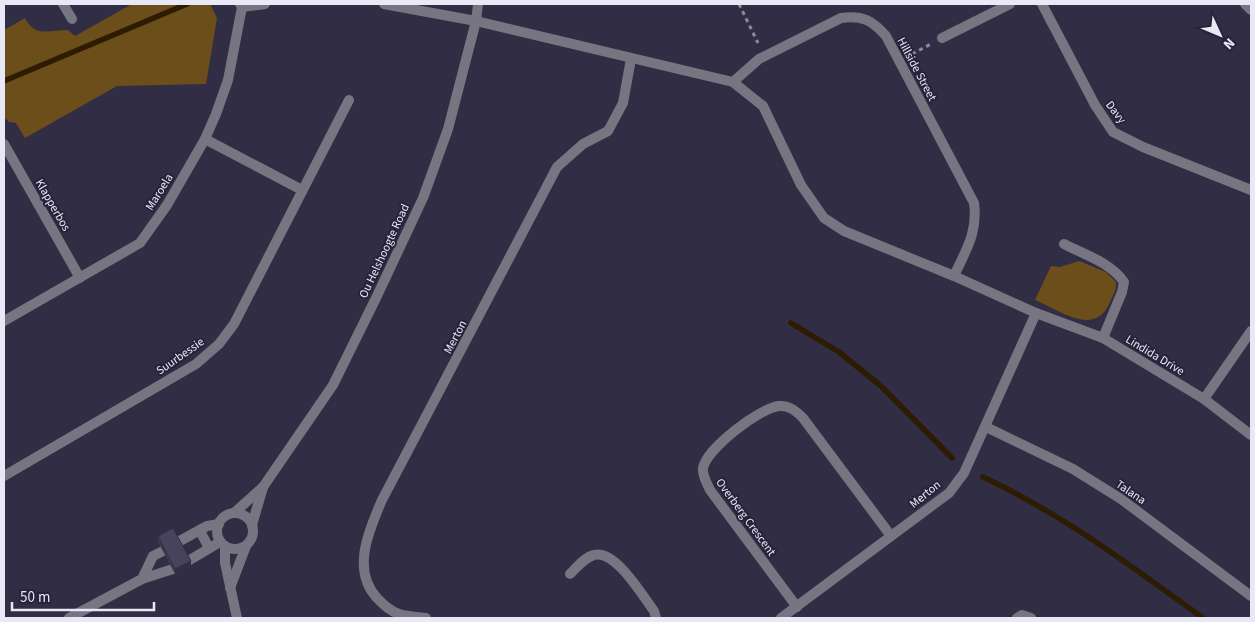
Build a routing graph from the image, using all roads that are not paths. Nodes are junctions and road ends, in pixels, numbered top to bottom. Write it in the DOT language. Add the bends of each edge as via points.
graph roads {
  1 [pos="63,4"];
  2 [pos="265,4"];
  3 [pos="384,4"];
  4 [pos="478,4"];
  5 [pos="1010,4"];
  6 [pos="1042,4"];
  7 [pos="1245,4"];
  8 [pos="241,5"];
  9 [pos="1251,10"];
  10 [pos="72,19"];
  11 [pos="476,21"];
  12 [pos="942,38"];
  13 [pos="631,59"];
  14 [pos="734,82"];
  15 [pos="349,100"];
  16 [pos="205,139"];
  17 [pos="4,144"];
  18 [pos="302,190"];
  19 [pos="1251,190"];
  20 [pos="1064,244"];
  21 [pos="954,276"];
  22 [pos="80,278"];
  23 [pos="1036,313"];
  24 [pos="4,321"];
  25 [pos="1251,331"];
  26 [pos="1103,338"];
  27 [pos="1204,399"];
  28 [pos="986,427"];
  29 [pos="1251,435"];
  30 [pos="4,476"];
  31 [pos="263,487"];
  32 [pos="234,514"];
  33 [pos="219,524"];
  34 [pos="252,525"];
  35 [pos="200,531"];
  36 [pos="891,536"];
  37 [pos="178,542"];
  38 [pos="223,544"];
  39 [pos="246,546"];
  40 [pos="209,548"];
  41 [pos="163,551"];
  42 [pos="188,561"];
  43 [pos="172,569"];
  44 [pos="570,574"];
  45 [pos="142,579"];
  46 [pos="230,588"];
  47 [pos="1251,596"];
  48 [pos="797,606"];
  49 [pos="69,618"];
  50 [pos="237,618"];
  51 [pos="426,618"];
  52 [pos="656,618"];
  53 [pos="781,618"];
  54 [pos="1017,618"];
  55 [pos="1031,618"];
  1 -- 10 [label="street"];
  2 -- 8 [label="street"];
  3 -- 11 [label="street"];
  4 -- 11 [label="street, Ou Helshoogte Road"];
  5 -- 12 [label="street"];
  6 -- 19 [label="street, Davy" via="1095,105 1113,132"];
  7 -- 9 [label="street"];
  8 -- 16 [label="street, Maroela" via="228,80"];
  11 -- 13 [label="street"];
  11 -- 31 [label="street, Ou Helshoogte Road" via="448,129 423,198 333,384"];
  13 -- 14 [label="street"];
  13 -- 51 [label="street, Merton" via="623,103 608,131 583,144 557,167 368,532 364,574 372,592 398,614"];
  14 -- 21 [label="street" via="763,106 801,185 824,218 844,231"];
  14 -- 21 [label="street, Hillside Street" via="766,56 841,18 867,18 876,24 886,36 974,203 974,229"];
  15 -- 18 [label="street, Suurbessie"];
  16 -- 18 [label="street"];
  16 -- 22 [label="street, Maroela" via="167,205 140,243"];
  17 -- 22 [label="street, Klapperbos"];
  18 -- 30 [label="street, Suurbessie" via="234,324 219,344 196,364"];
  20 -- 26 [label="street" via="1107,265 1124,282"];
  21 -- 23 [label="street"];
  22 -- 24 [label="street, Maroela"];
  23 -- 26 [label="street, Lindida Drive"];
  23 -- 28 [label="street, Merton"];
  25 -- 27 [label="street"];
  26 -- 27 [label="street, Lindida Drive"];
  27 -- 29 [label="street, Lindida Drive"];
  28 -- 36 [label="street, Merton" via="964,473 948,493"];
  28 -- 47 [label="street, Talana" via="1072,469 1120,499"];
  31 -- 32 [label="street, Ou Helshoogte Road"];
  31 -- 34 [label="street, Ou Helshoogte Road"];
  32 -- 33 [label="street"];
  32 -- 34 [label="street" via="245,516"];
  33 -- 35 [label="street"];
  33 -- 38 [label="street" via="218,536"];
  34 -- 39 [label="street" via="253,537"];
  35 -- 37 [label="street"];
  35 -- 40 [label="street"];
  36 -- 48 [label="street, Merton"];
  36 -- 48 [label="street, Overberg Crescent" via="794,409 781,406 766,410 716,446 703,468 710,490"];
  38 -- 39 [label="street" via="235,549"];
  38 -- 40 [label="street"];
  38 -- 46 [label="street"];
  39 -- 46 [label="street"];
  40 -- 42 [label="street"];
  41 -- 45 [label="street" via="153,556"];
  43 -- 45 [label="street"];
  44 -- 52 [label="street" via="591,555 609,557 624,571"];
  45 -- 49 [label="street"];
  46 -- 50 [label="street"];
  48 -- 53 [label="street, Merton"];
  54 -- 55 [label="street" via="1022,615"];
}
